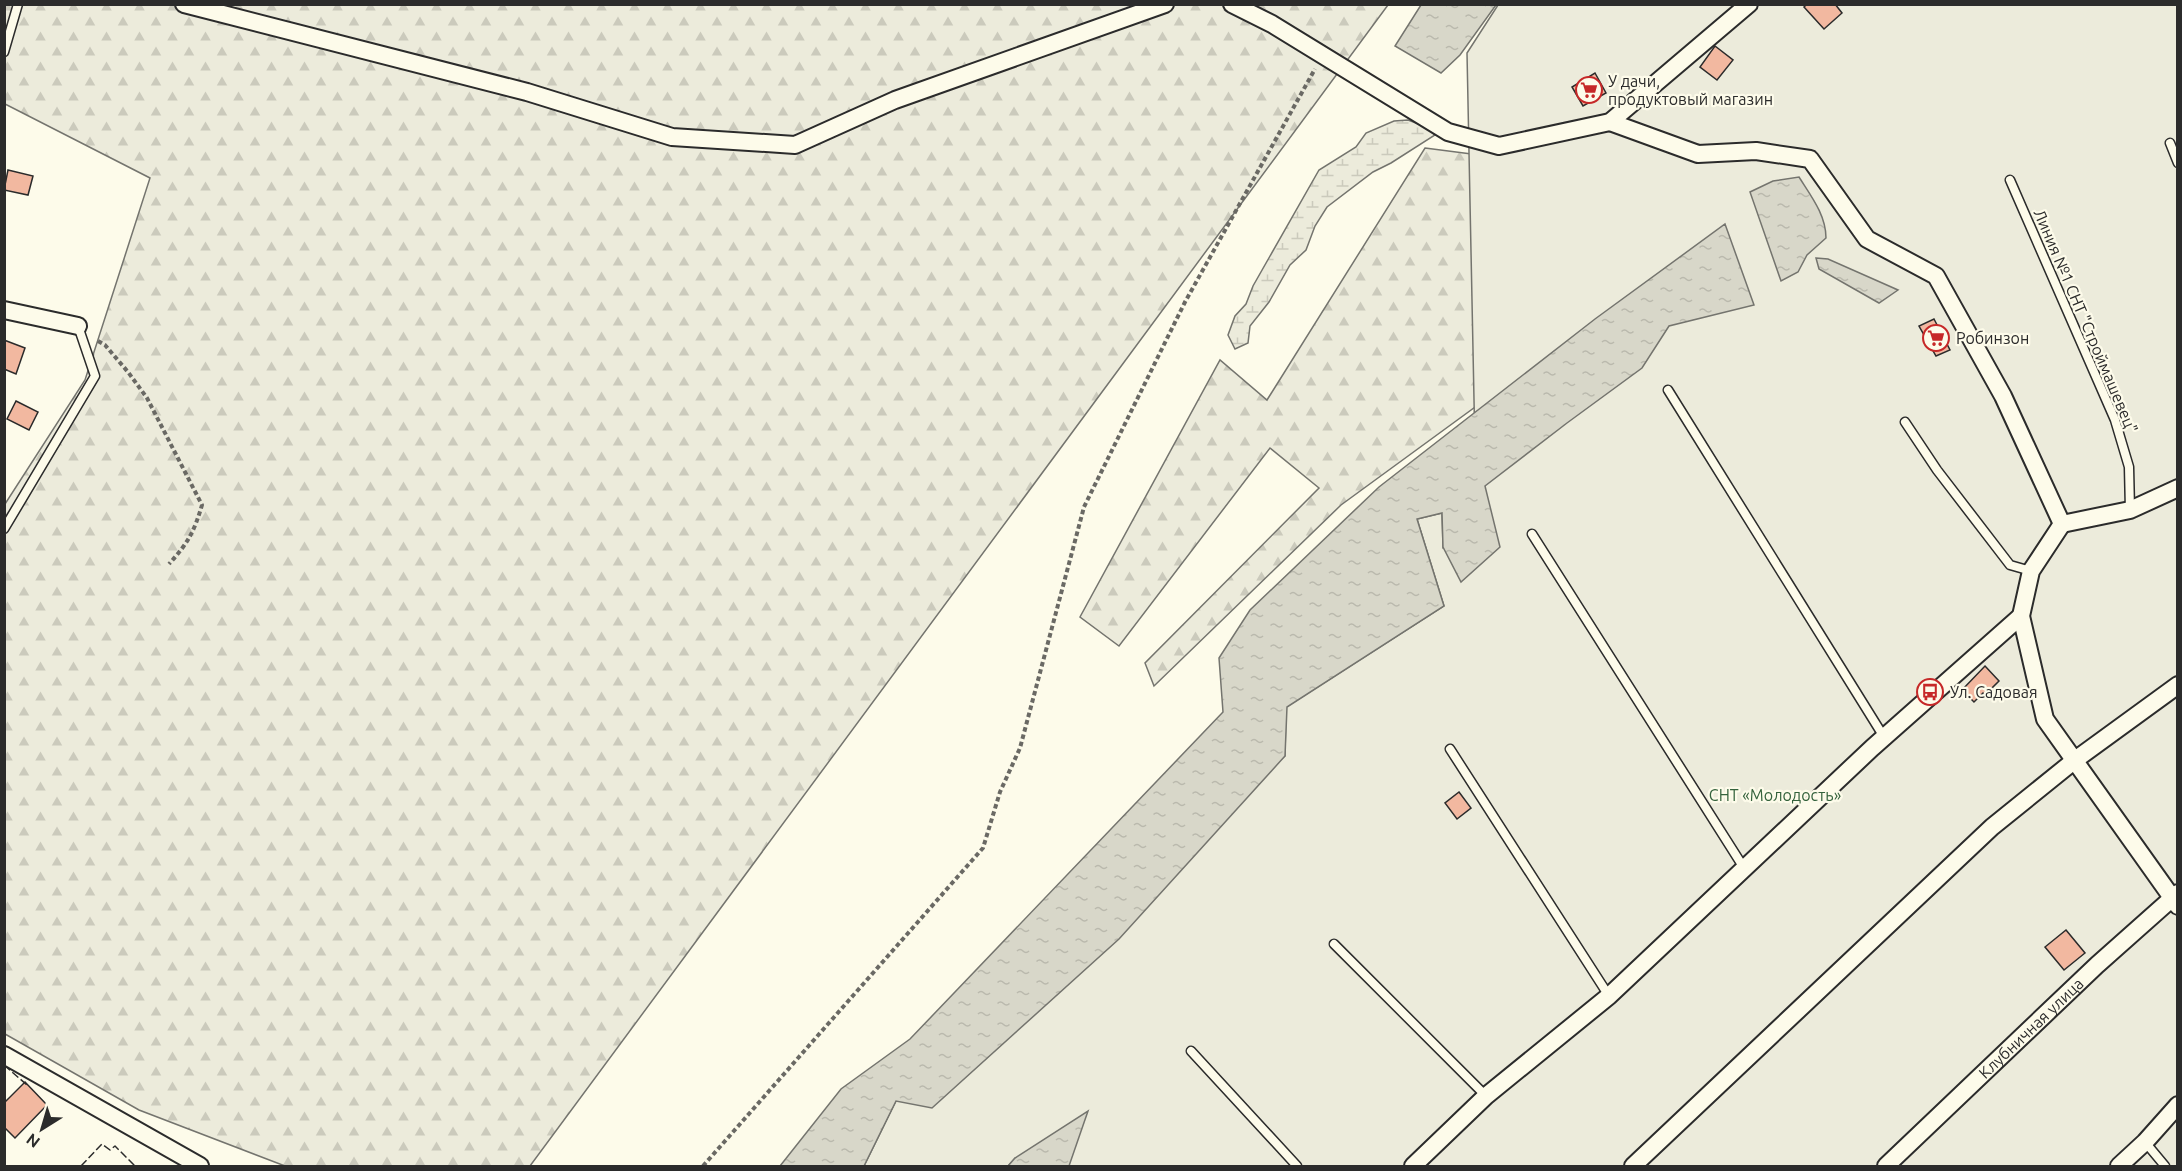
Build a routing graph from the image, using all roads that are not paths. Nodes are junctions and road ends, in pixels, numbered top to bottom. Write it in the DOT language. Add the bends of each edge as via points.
graph roads {
  1 [pos="18,4"];
  2 [pos="184,4"];
  3 [pos="1165,4"];
  4 [pos="1233,4"];
  5 [pos="1749,4"];
  6 [pos="4,52"];
  7 [pos="1610,122"];
  8 [pos="2170,143"];
  9 [pos="2178,163"];
  10 [pos="2010,180"];
  11 [pos="4,310"];
  12 [pos="78,326"];
  13 [pos="1668,390"];
  14 [pos="1905,422"];
  15 [pos="2178,488"];
  16 [pos="2130,510"];
  17 [pos="2062,524"];
  18 [pos="4,529"];
  19 [pos="1532,534"];
  20 [pos="2031,571"];
  21 [pos="2021,616"];
  22 [pos="2178,685"];
  23 [pos="1884,737"];
  24 [pos="1450,749"];
  25 [pos="2075,760"];
  26 [pos="1744,868"];
  27 [pos="2175,899"];
  28 [pos="1334,944"];
  29 [pos="1609,996"];
  30 [pos="1191,1050"];
  31 [pos="4,1055"];
  32 [pos="1486,1096"];
  33 [pos="2178,1105"];
  34 [pos="2145,1142"];
  35 [pos="200,1167"];
  36 [pos="1297,1167"];
  37 [pos="1413,1167"];
  38 [pos="1634,1167"];
  39 [pos="1886,1167"];
  40 [pos="2119,1167"];
  41 [pos="2165,1167"];
  1 -- 6 [label="lane"];
  2 -- 3 [label="street" via="527,92 672,136 795,145 895,100"];
  4 -- 7 [label="street" via="1448,132 1499,146"];
  5 -- 7 [label="street"];
  7 -- 17 [label="street" via="1698,154 1756,151 1810,159 1867,239 1936,276 2003,396"];
  8 -- 9 [label="lane"];
  10 -- 16 [label="lane, Линия №1 СНТ \"Строймашевец\"" via="2115,420 2129,466"];
  11 -- 12 [label="street"];
  12 -- 18 [label="lane" via="95,376"];
  13 -- 23 [label="lane"];
  14 -- 20 [label="lane" via="2010,565"];
  15 -- 16 [label="street"];
  16 -- 17 [label="street"];
  17 -- 20 [label="street"];
  19 -- 26 [label="lane"];
  20 -- 21 [label="street"];
  21 -- 23 [label="street"];
  21 -- 25 [label="street" via="2045,719"];
  22 -- 25 [label="street"];
  23 -- 26 [label="street"];
  24 -- 29 [label="lane"];
  25 -- 27 [label="street"];
  25 -- 38 [label="street" via="1992,827"];
  26 -- 29 [label="street"];
  27 -- 39 [label="street, Клубничная улица" via="2097,965"];
  28 -- 32 [label="lane"];
  29 -- 32 [label="street"];
  30 -- 36 [label="lane"];
  31 -- 35 [label="street"];
  32 -- 37 [label="street"];
  33 -- 34 [label="street"];
  34 -- 40 [label="street"];
  34 -- 41 [label="lane"];
}
